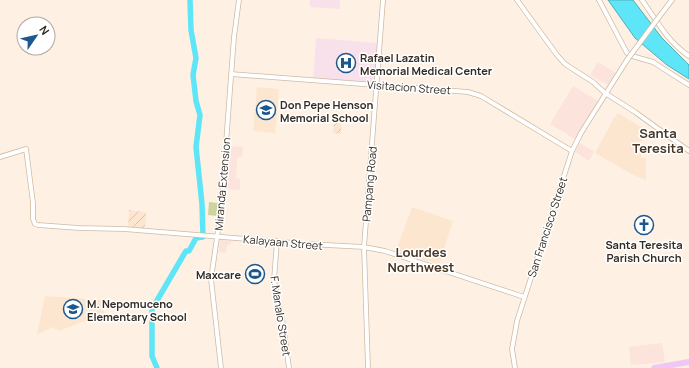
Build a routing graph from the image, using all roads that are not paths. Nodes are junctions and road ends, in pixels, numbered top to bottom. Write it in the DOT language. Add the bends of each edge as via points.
graph roads {
  1 [pos="239,0"];
  2 [pos="383,0"];
  3 [pos="517,0"];
  4 [pos="599,0"];
  5 [pos="642,0"];
  6 [pos="672,0"];
  7 [pos="689,56"];
  8 [pos="231,74"];
  9 [pos="376,85"];
  10 [pos="689,85"];
  11 [pos="605,93"];
  12 [pos="572,151"];
  13 [pos="689,151"];
  14 [pos="0,157"];
  15 [pos="217,237"];
  16 [pos="277,241"];
  17 [pos="364,247"];
  18 [pos="524,297"];
  19 [pos="689,362"];
  20 [pos="671,366"];
  21 [pos="221,368"];
  22 [pos="289,368"];
  23 [pos="368,368"];
  24 [pos="515,368"];
  25 [pos="654,368"];
  1 -- 8 [label="street, Miranda Extension"];
  2 -- 9 [label="street, Pampang Road"];
  3 -- 11 [label="street" via="562,61"];
  4 -- 10 [label="street" via="627,53 653,62"];
  5 -- 7 [label="street" via="670,40"];
  6 -- 11 [label="street, San Francisco Street, bridge"];
  8 -- 9 [label="street, Visitacion Street"];
  8 -- 15 [label="street, Miranda Extension"];
  9 -- 12 [label="street, Visitacion Street" via="477,94"];
  9 -- 17 [label="street, Pampang Road"];
  11 -- 12 [label="street, San Francisco Street"];
  11 -- 13 [label="street"];
  12 -- 18 [label="street, San Francisco Street"];
  14 -- 15 [label="street, Kalayaan Street" via="26,149 35,224"];
  15 -- 16 [label="street, Kalayaan Street"];
  15 -- 21 [label="street, Miranda Extension" via="211,284"];
  16 -- 17 [label="street, Kalayaan Street"];
  16 -- 22 [label="street, F. Manalo Street" via="274,280"];
  17 -- 18 [label="street, Kalayaan Street" via="385,251"];
  17 -- 23 [label="street, Pampang Road"];
  18 -- 24 [label="street, San Francisco Street" via="512,343"];
  19 -- 20 [label="main road"];
  20 -- 25 [label="main road"];
}
